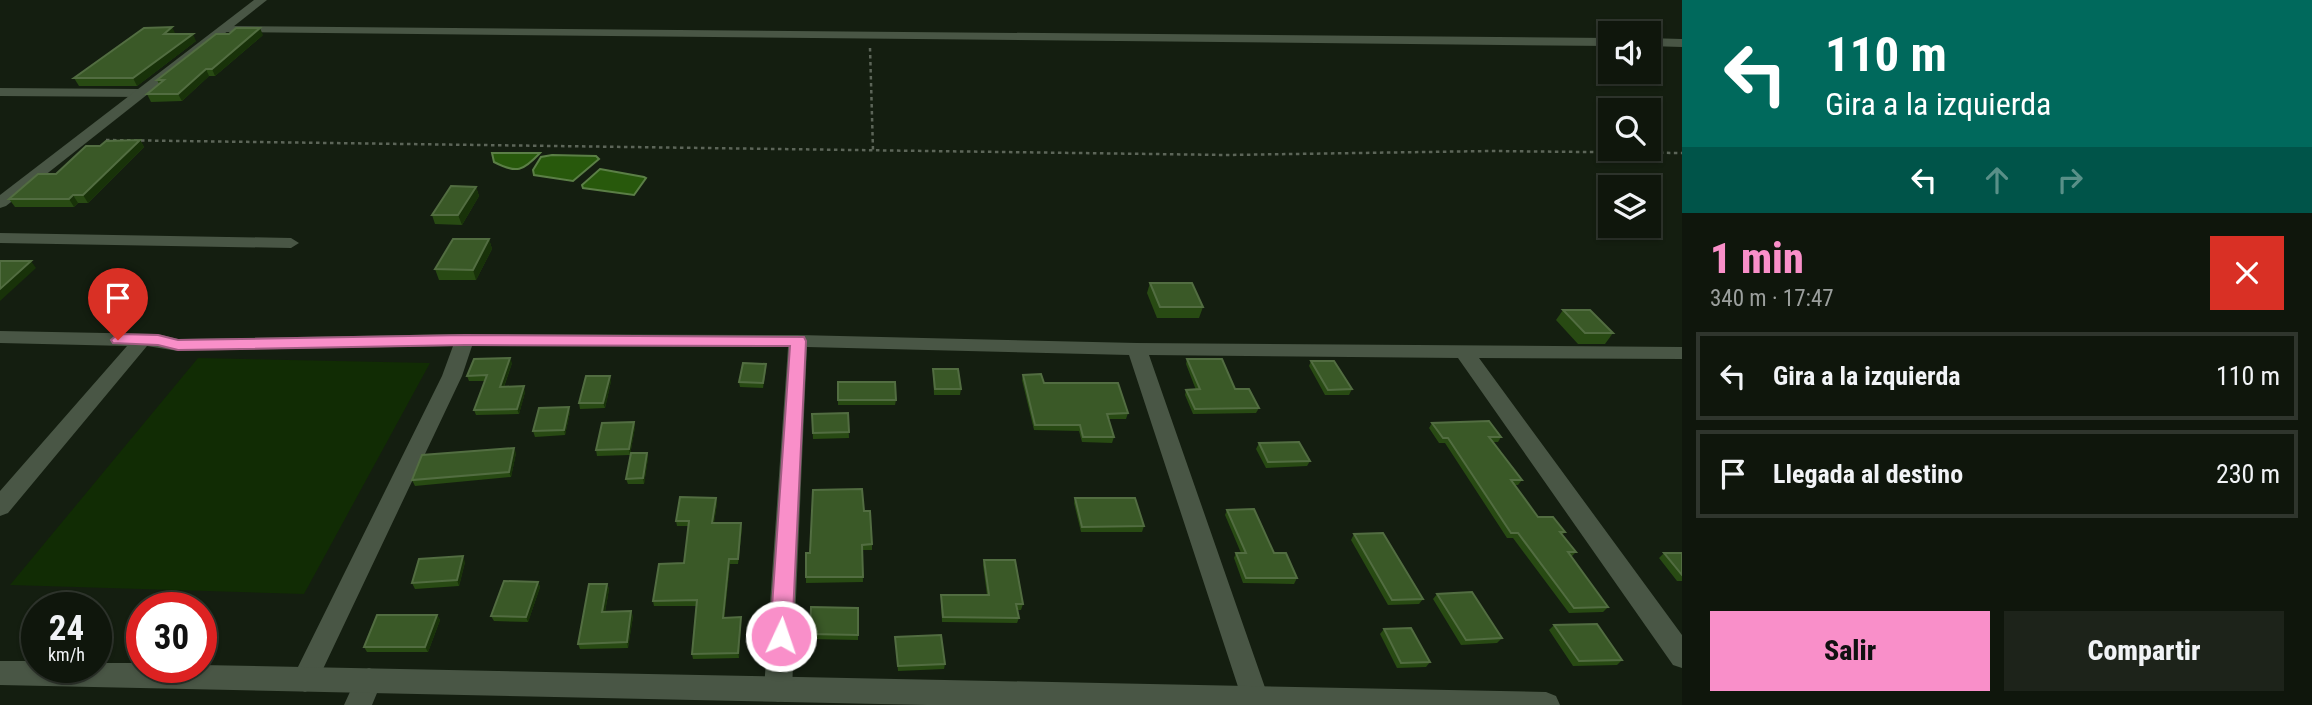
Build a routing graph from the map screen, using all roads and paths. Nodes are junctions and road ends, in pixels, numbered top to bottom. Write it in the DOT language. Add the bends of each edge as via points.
graph roads {
  1 [pos="261,0"];
  2 [pos="223,30"];
  3 [pos="870,35"];
  4 [pos="1598,42"];
  5 [pos="1661,42"];
  6 [pos="1682,43"];
  7 [pos="0,92"];
  8 [pos="142,93"];
  9 [pos="80,141"];
  10 [pos="873,150"];
  11 [pos="1682,153"];
  12 [pos="0,204"];
  13 [pos="0,238"];
  14 [pos="291,243"];
  15 [pos="0,337"];
  16 [pos="142,340"];
  17 [pos="465,340"];
  18 [pos="798,341"];
  19 [pos="1136,349"];
  20 [pos="1463,350"];
  21 [pos="1682,353"];
  22 [pos="0,507"];
  23 [pos="1682,656"];
  24 [pos="0,673"];
  25 [pos="306,679"];
  26 [pos="778,689"];
  27 [pos="363,693"];
  28 [pos="856,698"];
  29 [pos="1255,699"];
  30 [pos="1350,703"];
  31 [pos="1546,705"];
  1 -- 2 [label="street"];
  2 -- 3 [label="street"];
  2 -- 8 [label="street"];
  3 -- 4 [label="street"];
  3 -- 10 [label="path"];
  5 -- 6 [label="street"];
  7 -- 8 [label="street"];
  8 -- 9 [label="street"];
  9 -- 10 [label="path"];
  9 -- 12 [label="street"];
  10 -- 11 [label="path" via="1226,155"];
  13 -- 14 [label="street"];
  15 -- 16 [label="street"];
  16 -- 17 [label="street" via="178,345"];
  16 -- 22 [label="street"];
  17 -- 18 [label="street"];
  17 -- 25 [label="street" via="452,376"];
  18 -- 19 [label="street"];
  18 -- 26 [label="street"];
  19 -- 20 [label="street"];
  19 -- 29 [label="street"];
  20 -- 21 [label="street"];
  20 -- 23 [label="street"];
  24 -- 25 [label="street"];
  25 -- 27 [label="street"];
  26 -- 27 [label="street"];
  26 -- 28 [label="street"];
  28 -- 29 [label="street"];
  29 -- 30 [label="street"];
  30 -- 31 [label="street"];
}
